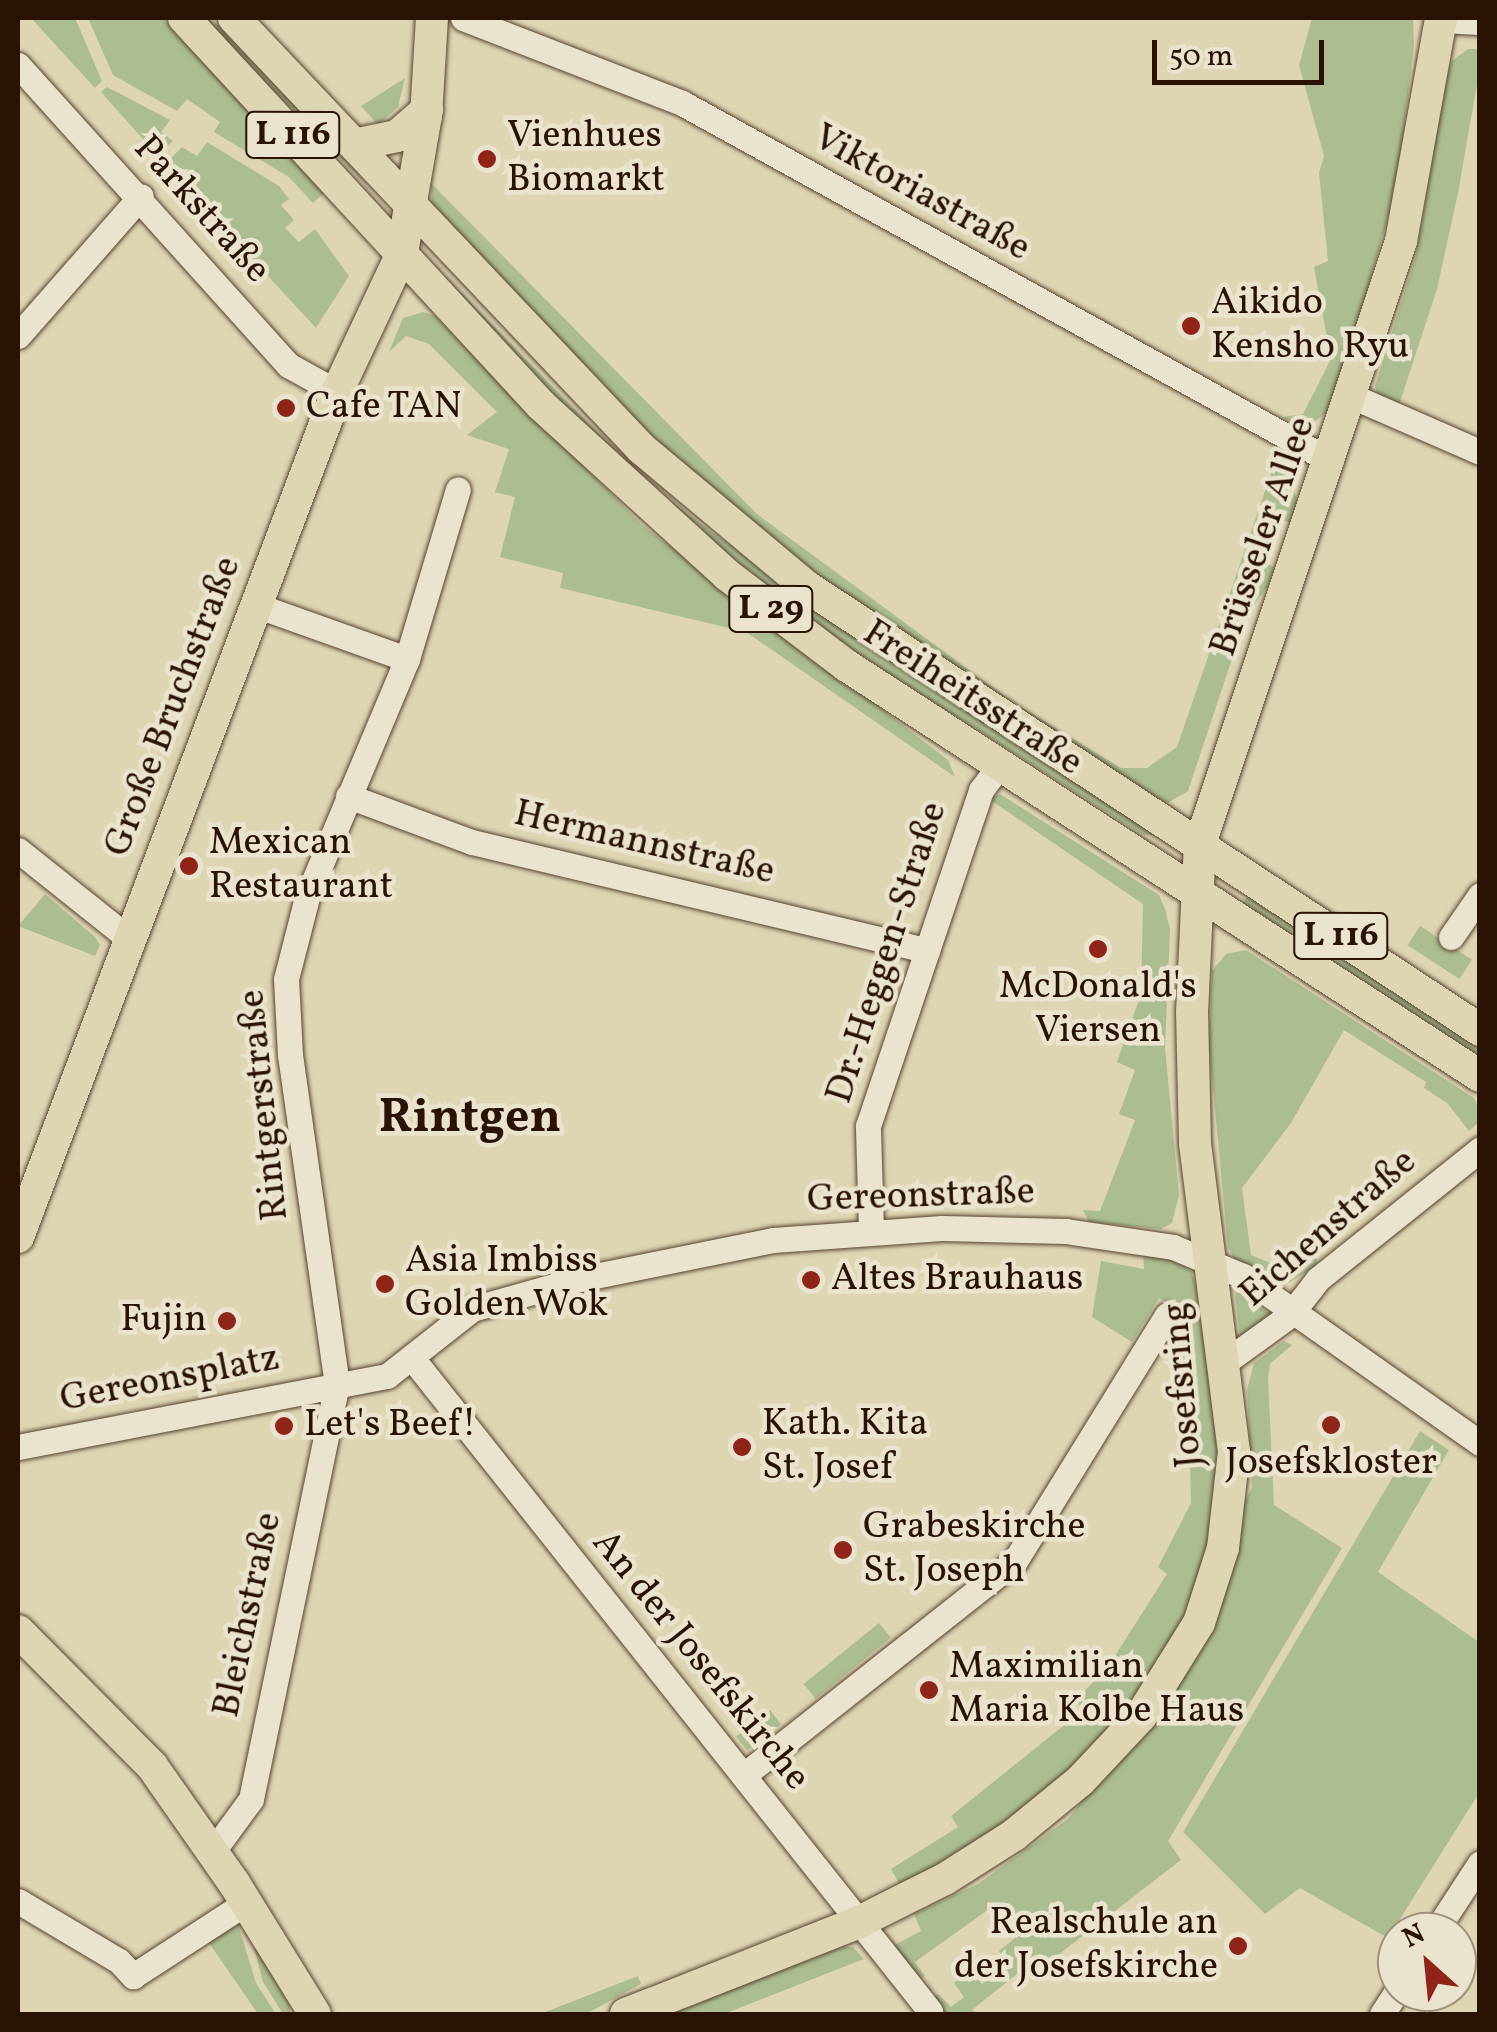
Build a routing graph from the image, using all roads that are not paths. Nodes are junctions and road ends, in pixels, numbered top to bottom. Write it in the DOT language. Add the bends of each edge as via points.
graph roads {
  1 [pos="184,18"];
  2 [pos="234,18"];
  3 [pos="432,18"];
  4 [pos="464,18"];
  5 [pos="1441,19"];
  6 [pos="1480,22"];
  7 [pos="18,65"];
  8 [pos="427,110"];
  9 [pos="354,145"];
  10 [pos="140,196"];
  11 [pos="414,209"];
  12 [pos="402,253"];
  13 [pos="18,336"];
  14 [pos="337,392"];
  15 [pos="1354,397"];
  16 [pos="1480,452"];
  17 [pos="1331,460"];
  18 [pos="458,489"];
  19 [pos="258,606"];
  20 [pos="407,659"];
  21 [pos="999,766"];
  22 [pos="348,796"];
  23 [pos="1200,844"];
  24 [pos="18,850"];
  25 [pos="1480,895"];
  26 [pos="1197,896"];
  27 [pos="127,937"];
  28 [pos="1451,937"];
  29 [pos="927,950"];
  30 [pos="1480,1030"];
  31 [pos="1480,1076"];
  32 [pos="1480,1149"];
  33 [pos="871,1230"];
  34 [pos="18,1237"];
  35 [pos="1213,1262"];
  36 [pos="1168,1315"];
  37 [pos="1290,1315"];
  38 [pos="412,1358"];
  39 [pos="1226,1362"];
  40 [pos="337,1384"];
  41 [pos="1480,1443"];
  42 [pos="18,1447"];
  43 [pos="18,1631"];
  44 [pos="744,1775"];
  45 [pos="214,1851"];
  46 [pos="1480,1863"];
  47 [pos="18,1901"];
  48 [pos="247,1902"];
  49 [pos="1448,1912"];
  50 [pos="858,1922"];
  51 [pos="930,2011"];
  52 [pos="315,2014"];
  53 [pos="626,2014"];
  1 -- 12 [label="main road, Freiheitsstraße / L 116"];
  2 -- 9 [label="main road, Freiheitsstraße / L 116"];
  3 -- 8 [label="main road, Große Bruchstraße"];
  4 -- 17 [label="street, Viktoriastraße" via="682,103"];
  5 -- 6 [label="street"];
  5 -- 15 [label="main road, Brüsseler Allee" via="1400,240"];
  7 -- 10 [label="street, Parkstraße"];
  8 -- 9 [label="main road" via="397,136"];
  8 -- 11 [label="main road, Große Bruchstraße"];
  9 -- 11 [label="main road, Freiheitsstraße / L 116"];
  10 -- 13 [label="street"];
  10 -- 14 [label="street, Parkstraße" via="288,365"];
  11 -- 12 [label="main road, Große Bruchstraße"];
  11 -- 23 [label="main road, Freiheitsstraße / L 29" via="642,449 807,587"];
  12 -- 14 [label="main road, Große Bruchstraße"];
  12 -- 21 [label="main road, Freiheitsstraße / L 29" via="541,405 727,575"];
  14 -- 19 [label="main road, Große Bruchstraße"];
  15 -- 16 [label="street"];
  15 -- 17 [label="main road, Brüsseler Allee"];
  17 -- 23 [label="main road, Brüsseler Allee"];
  18 -- 20 [label="street, Rintgerstraße"];
  19 -- 20 [label="street"];
  19 -- 27 [label="main road, Große Bruchstraße"];
  20 -- 22 [label="street, Rintgerstraße"];
  21 -- 26 [label="main road, Freiheitsstraße / L 29"];
  21 -- 29 [label="street, Dr.-Heggen-Straße" via="981,790"];
  22 -- 29 [label="street, Hermannstraße" via="472,842"];
  22 -- 40 [label="street, Rintgerstraße" via="307,897 286,979 290,1056"];
  23 -- 26 [label="main road, Josefsring"];
  23 -- 30 [label="main road, Freiheitsstraße / L 116"];
  24 -- 27 [label="street"];
  25 -- 28 [label="street"];
  26 -- 31 [label="main road, Freiheitsstraße / L 116"];
  26 -- 35 [label="main road, Josefsring" via="1195,1144"];
  27 -- 34 [label="main road, Große Bruchstraße"];
  29 -- 33 [label="street, Dr.-Heggen-Straße" via="868,1126"];
  32 -- 37 [label="street, Eichenstraße" via="1318,1279"];
  33 -- 35 [label="street, Gereonstraße" via="1066,1230 1173,1247"];
  33 -- 38 [label="street, Gereonstraße" via="673,1257 558,1284 472,1309"];
  35 -- 37 [label="street, Gereonstraße" via="1243,1276"];
  35 -- 39 [label="main road, Josefsring"];
  36 -- 44 [label="street" via="1015,1560"];
  37 -- 39 [label="street, Eichenstraße"];
  37 -- 41 [label="street, Gereonstraße"];
  38 -- 40 [label="street, Gereonstraße" via="387,1376"];
  38 -- 44 [label="street, An der Josefskirche"];
  39 -- 50 [label="main road, Josefsring" via="1234,1452 1223,1548 1184,1653 1141,1716 1051,1806 945,1880"];
  40 -- 42 [label="street, Gereonsplatz"];
  40 -- 45 [label="street, Bleichstraße" via="250,1799"];
  43 -- 45 [label="main road" via="152,1766"];
  44 -- 50 [label="street, An der Josefskirche"];
  45 -- 48 [label="main road"];
  46 -- 49 [label="street"];
  47 -- 48 [label="street" via="133,1976"];
  48 -- 52 [label="main road"];
  50 -- 51 [label="street, An der Josefskirche"];
  50 -- 53 [label="main road, Josefsring"];
}
